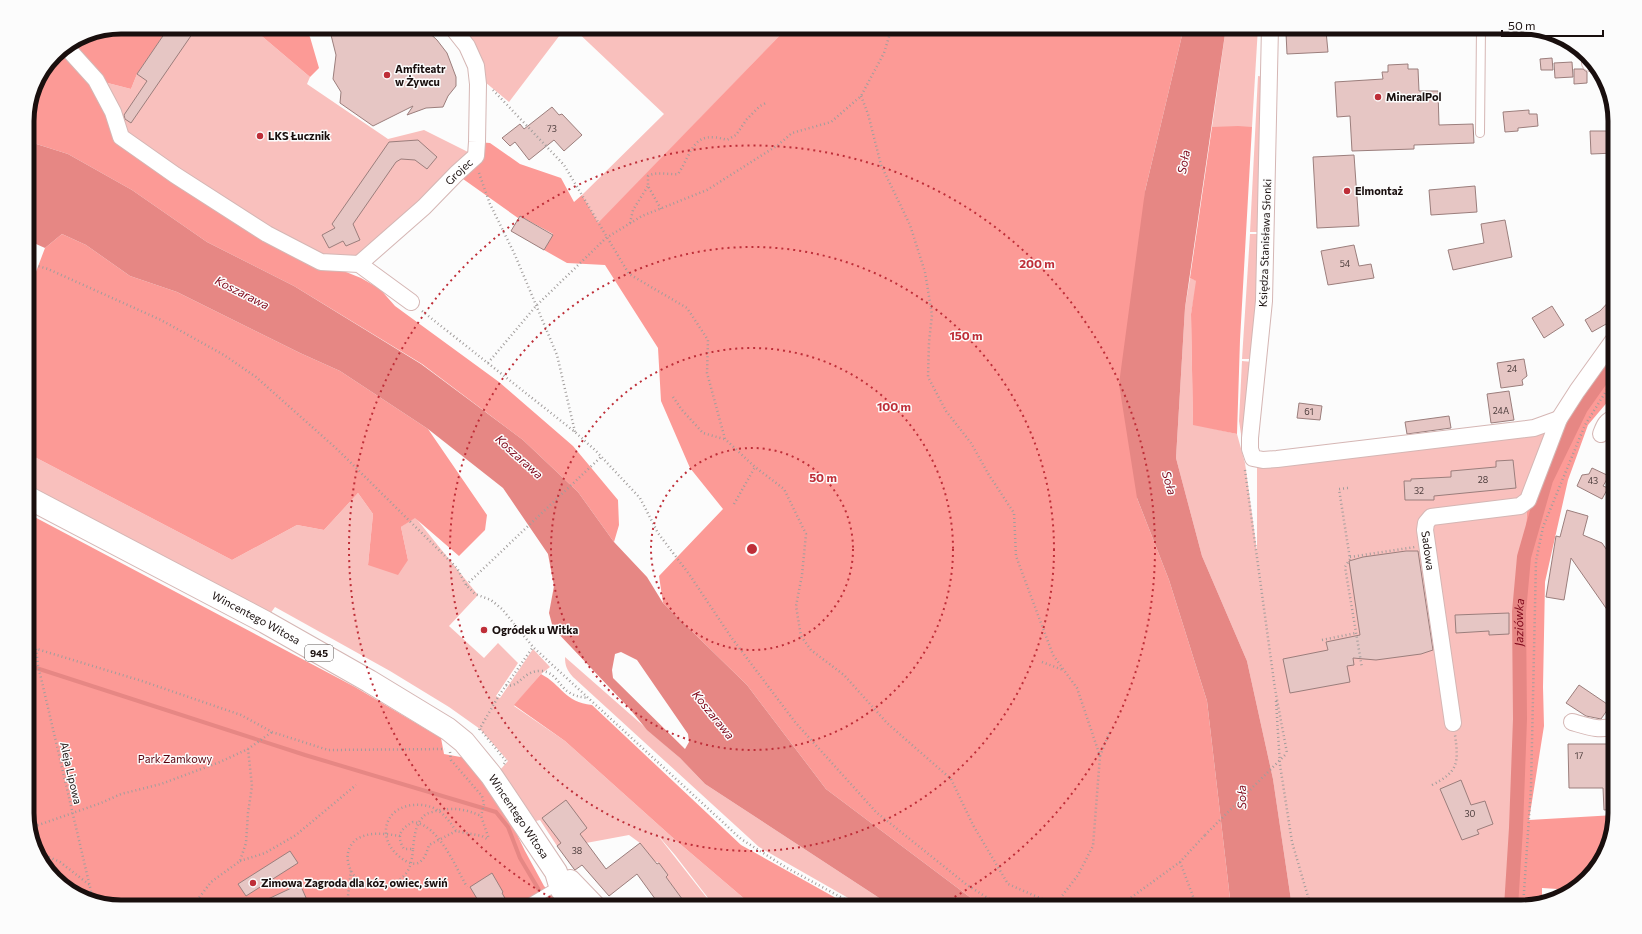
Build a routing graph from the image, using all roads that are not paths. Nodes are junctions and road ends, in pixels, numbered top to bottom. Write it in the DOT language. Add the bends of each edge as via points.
graph roads {
  1 [pos="458,34"];
  2 [pos="1270,34"];
  3 [pos="1481,34"];
  4 [pos="70,51"];
  5 [pos="1480,133"];
  6 [pos="359,264"];
  7 [pos="410,302"];
  8 [pos="1608,348"];
  9 [pos="1559,419"];
  10 [pos="1608,422"];
  11 [pos="1601,434"];
  12 [pos="34,501"];
  13 [pos="1572,722"];
  14 [pos="1453,723"];
  15 [pos="1608,727"];
  16 [pos="554,883"];
  17 [pos="533,900"];
  18 [pos="570,900"];
  19 [pos="589,900"];
  1 -- 6 [label="street, Grojec" via="468,46 476,66 476,156"];
  2 -- 9 [label="street, Księdza Stanisława Słonki" via="1264,301 1250,438 1253,458 1262,460 1534,428"];
  3 -- 5 [label="lane"];
  4 -- 6 [label="street" via="96,80 113,112 121,137 261,230 314,259 321,262"];
  6 -- 7 [label="street"];
  8 -- 9 [label="street, Sadowa"];
  9 -- 14 [label="street, Sadowa" via="1528,500 1520,506 1431,517 1426,523"];
  10 -- 11 [label="street"];
  12 -- 16 [label="main road, Wincentego Witosa / 945" via="265,622 448,729 464,742 486,769"];
  13 -- 15 [label="street" via="1596,728"];
  16 -- 17 [label="lane"];
  16 -- 18 [label="main road, Wincentego Witosa / 945"];
  16 -- 19 [label="main road, Wincentego Witosa / 945" via="574,884"];
}
